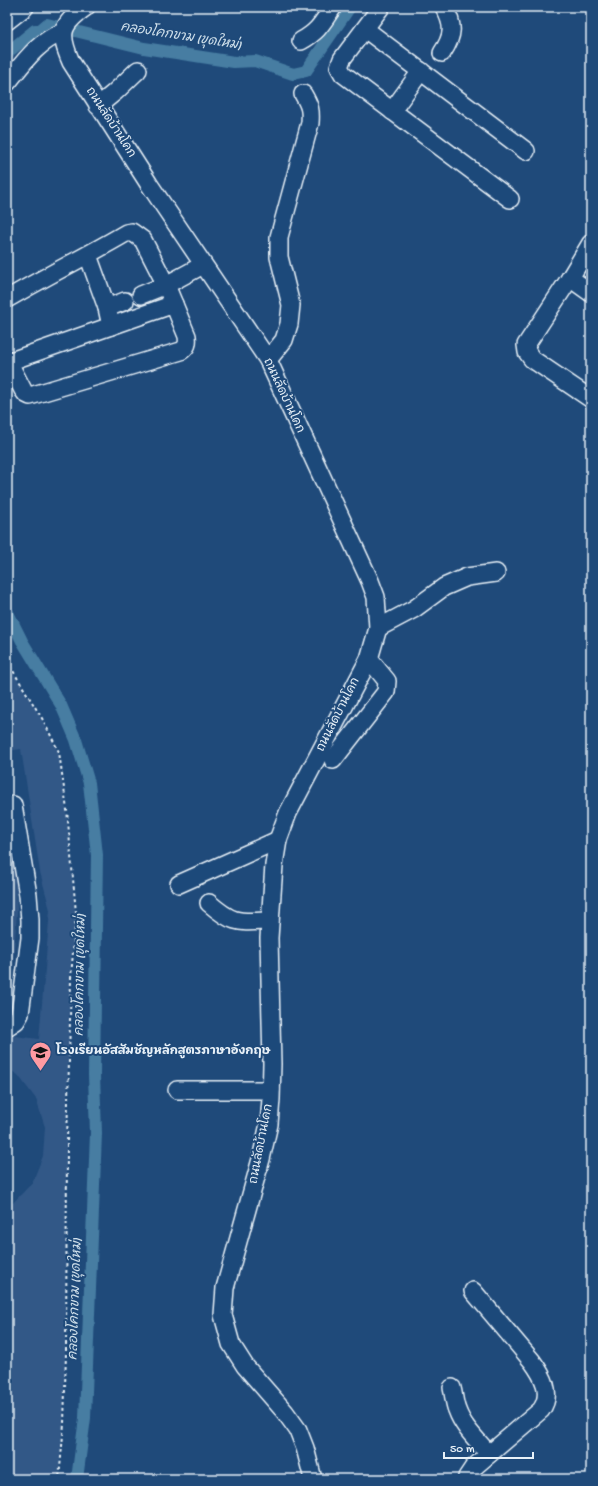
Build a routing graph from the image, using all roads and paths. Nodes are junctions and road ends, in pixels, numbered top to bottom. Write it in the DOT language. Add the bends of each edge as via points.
graph roads {
  1 [pos="25,7"];
  2 [pos="86,7"];
  3 [pos="333,7"];
  4 [pos="381,7"];
  5 [pos="444,7"];
  6 [pos="7,21"];
  7 [pos="365,29"];
  8 [pos="63,32"];
  9 [pos="301,41"];
  10 [pos="442,53"];
  11 [pos="138,70"];
  12 [pos="421,72"];
  13 [pos="7,83"];
  14 [pos="303,94"];
  15 [pos="98,106"];
  16 [pos="392,111"];
  17 [pos="526,151"];
  18 [pos="510,199"];
  19 [pos="591,243"];
  20 [pos="88,255"];
  21 [pos="203,265"];
  22 [pos="570,278"];
  23 [pos="166,285"];
  24 [pos="591,293"];
  25 [pos="141,295"];
  26 [pos="7,299"];
  27 [pos="125,301"];
  28 [pos="174,304"];
  29 [pos="107,308"];
  30 [pos="111,326"];
  31 [pos="268,360"];
  32 [pos="8,361"];
  33 [pos="591,399"];
  34 [pos="496,573"];
  35 [pos="378,628"];
  36 [pos="369,659"];
  37 [pos="7,661"];
  38 [pos="333,760"];
  39 [pos="13,805"];
  40 [pos="278,840"];
  41 [pos="14,857"];
  42 [pos="179,884"];
  43 [pos="210,903"];
  44 [pos="270,921"];
  45 [pos="7,1027"];
  46 [pos="177,1090"];
  47 [pos="271,1090"];
  48 [pos="473,1291"];
  49 [pos="452,1388"];
  50 [pos="489,1454"];
  51 [pos="59,1479"];
  52 [pos="313,1479"];
  53 [pos="467,1479"];
  1 -- 6 [label="street"];
  2 -- 8 [label="street" via="74,15"];
  3 -- 9 [label="street" via="320,28"];
  4 -- 7 [label="street"];
  5 -- 10 [label="street" via="451,19 452,30 449,43"];
  7 -- 12 [label="street"];
  7 -- 16 [label="street" via="342,59 339,67 343,74"];
  8 -- 13 [label="street" via="52,36 31,53"];
  8 -- 15 [label="street, ถนนลัดบ้านโคก" via="64,47 71,62"];
  11 -- 15 [label="street"];
  12 -- 16 [label="street"];
  12 -- 17 [label="street"];
  14 -- 31 [label="street" via="311,110 310,123 279,237 279,257 291,305 289,324 284,340"];
  15 -- 21 [label="street, ถนนลัดบ้านโคก"];
  16 -- 18 [label="street"];
  19 -- 22 [label="street"];
  20 -- 23 [label="street" via="132,232 144,240"];
  20 -- 26 [label="street"];
  20 -- 29 [label="street"];
  21 -- 23 [label="street"];
  21 -- 31 [label="street, ถนนลัดบ้านโคก"];
  22 -- 24 [label="street"];
  22 -- 33 [label="street" via="526,345 527,352 532,359"];
  23 -- 25 [label="street"];
  23 -- 28 [label="street"];
  27 -- 29 [label="street"];
  28 -- 30 [label="street"];
  28 -- 32 [label="street" via="187,336 188,343 181,351 30,396 23,390"];
  29 -- 30 [label="street"];
  30 -- 32 [label="street"];
  31 -- 35 [label="street, ถนนลัดบ้านโคก" via="370,581 376,597"];
  34 -- 35 [label="street" via="467,577 444,587 414,609"];
  35 -- 36 [label="street, ถนนลัดบ้านโคก"];
  36 -- 38 [label="street" via="387,681 386,692"];
  36 -- 40 [label="street, ถนนลัดบ้านโคก" via="288,813"];
  37 -- 51 [label="path" via="59,752 76,913 71,978 67,1142 64,1424"];
  39 -- 41 [label="street"];
  40 -- 42 [label="street"];
  40 -- 44 [label="street, ถนนลัดบ้านโคก"];
  41 -- 45 [label="street" via="28,895 30,938 20,1014 16,1021"];
  43 -- 44 [label="street" via="234,921"];
  44 -- 47 [label="street, ถนนลัดบ้านโคก"];
  46 -- 47 [label="street"];
  47 -- 52 [label="street, ถนนลัดบ้านโคก" via="269,1124 225,1288 223,1315 231,1344 245,1366 298,1430"];
  48 -- 50 [label="street" via="532,1361 544,1380 547,1393 546,1403 541,1410"];
  49 -- 50 [label="street" via="462,1421"];
  50 -- 53 [label="street" via="473,1468"];
}
